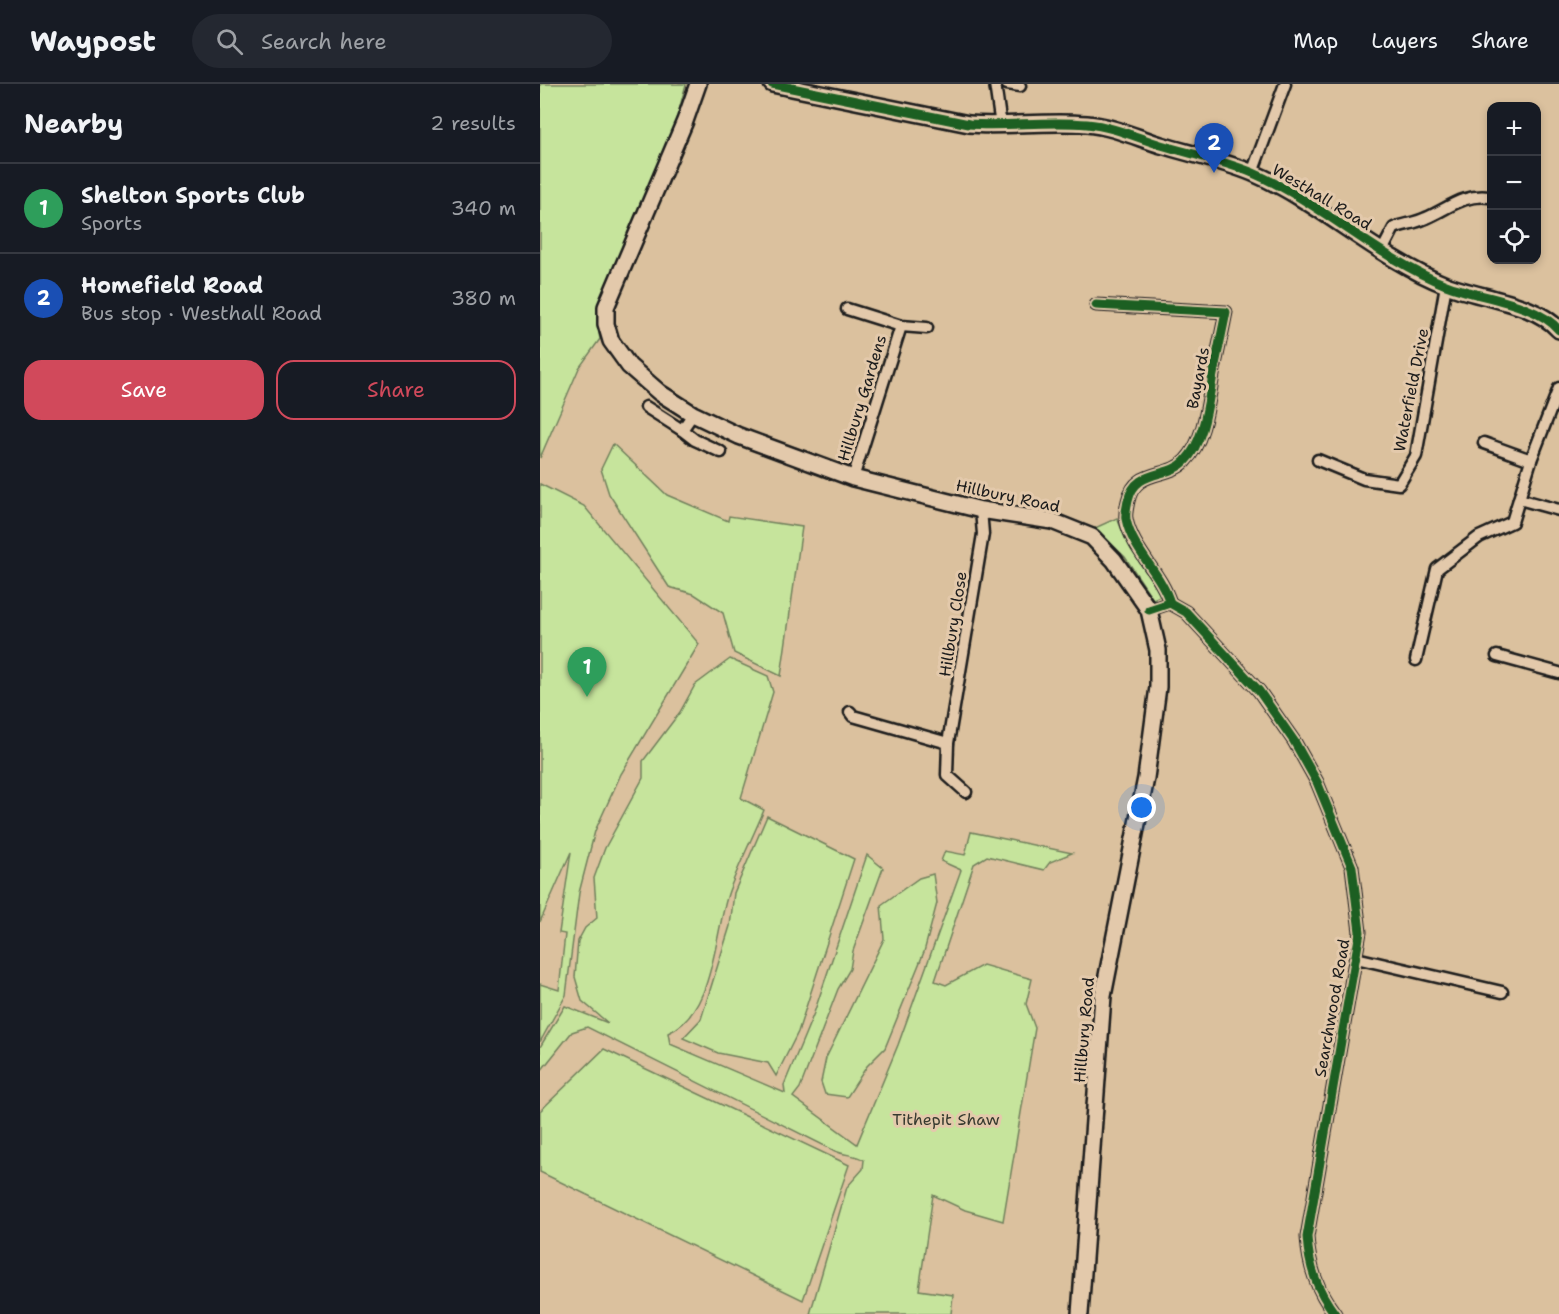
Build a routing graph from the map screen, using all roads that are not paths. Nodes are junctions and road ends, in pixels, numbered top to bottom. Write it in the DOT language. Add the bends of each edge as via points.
graph roads {
  1 [pos="698,84"];
  2 [pos="772,84"];
  3 [pos="995,84"];
  4 [pos="1007,84"];
  5 [pos="1285,84"];
  6 [pos="1020,86"];
  7 [pos="1001,126"];
  8 [pos="1252,173"];
  9 [pos="1487,196"];
  10 [pos="1382,251"];
  11 [pos="1446,285"];
  12 [pos="1096,305"];
  13 [pos="847,309"];
  14 [pos="901,326"];
  15 [pos="1557,326"];
  16 [pos="927,328"];
  17 [pos="1559,388"];
  18 [pos="646,407"];
  19 [pos="693,414"];
  20 [pos="682,430"];
  21 [pos="1484,443"];
  22 [pos="721,452"];
  23 [pos="1318,460"];
  24 [pos="1531,460"];
  25 [pos="853,478"];
  26 [pos="1519,499"];
  27 [pos="981,510"];
  28 [pos="1559,510"];
  29 [pos="1170,603"];
  30 [pos="1149,610"];
  31 [pos="1497,656"];
  32 [pos="1416,660"];
  33 [pos="1559,673"];
  34 [pos="850,712"];
  35 [pos="948,742"];
  36 [pos="966,792"];
  37 [pos="1356,958"];
  38 [pos="1502,992"];
  39 [pos="1330,1312"];
  40 [pos="1080,1314"];
  1 -- 19 [label="main road, Hillbury Road" via="686,121 606,307 611,341 629,366"];
  2 -- 7 [label="main road, Westhall Road" via="928,117"];
  3 -- 7 [label="street"];
  4 -- 6 [label="street"];
  5 -- 8 [label="street"];
  7 -- 8 [label="main road, Westhall Road" via="1090,124"];
  8 -- 10 [label="main road, Westhall Road"];
  9 -- 10 [label="street" via="1458,200 1424,220 1394,228"];
  10 -- 11 [label="main road, Westhall Road"];
  11 -- 15 [label="main road, Westhall Road" via="1507,301"];
  11 -- 23 [label="street, Waterfield Drive" via="1416,456 1399,484 1364,479"];
  12 -- 29 [label="street, Bayards" via="1226,312 1208,411 1195,444 1186,461 1140,481 1129,497 1126,517 1131,534 1165,587"];
  13 -- 14 [label="street, Hillbury Gardens"];
  14 -- 16 [label="street, Hillbury Gardens"];
  14 -- 25 [label="street, Hillbury Gardens"];
  17 -- 24 [label="street"];
  18 -- 20 [label="street"];
  19 -- 20 [label="street"];
  19 -- 25 [label="main road, Hillbury Road" via="739,436"];
  20 -- 22 [label="street"];
  21 -- 24 [label="street"];
  24 -- 26 [label="street"];
  25 -- 27 [label="main road, Hillbury Road"];
  26 -- 28 [label="street"];
  26 -- 32 [label="street" via="1512,522 1479,537 1437,569"];
  27 -- 30 [label="main road, Hillbury Road" via="1052,521 1092,537 1114,560"];
  27 -- 35 [label="street, Hillbury Close" via="983,534"];
  29 -- 30 [label="street"];
  29 -- 37 [label="street, Searchwood Road" via="1186,612 1259,692 1317,782 1352,867 1359,923"];
  30 -- 40 [label="main road, Hillbury Road" via="1158,650 1158,687 1146,778 1103,996"];
  31 -- 33 [label="street"];
  34 -- 35 [label="street"];
  35 -- 36 [label="street, Hillbury Close" via="947,775"];
  37 -- 38 [label="street"];
  37 -- 39 [label="street, Searchwood Road" via="1307,1237 1312,1272"];
}
